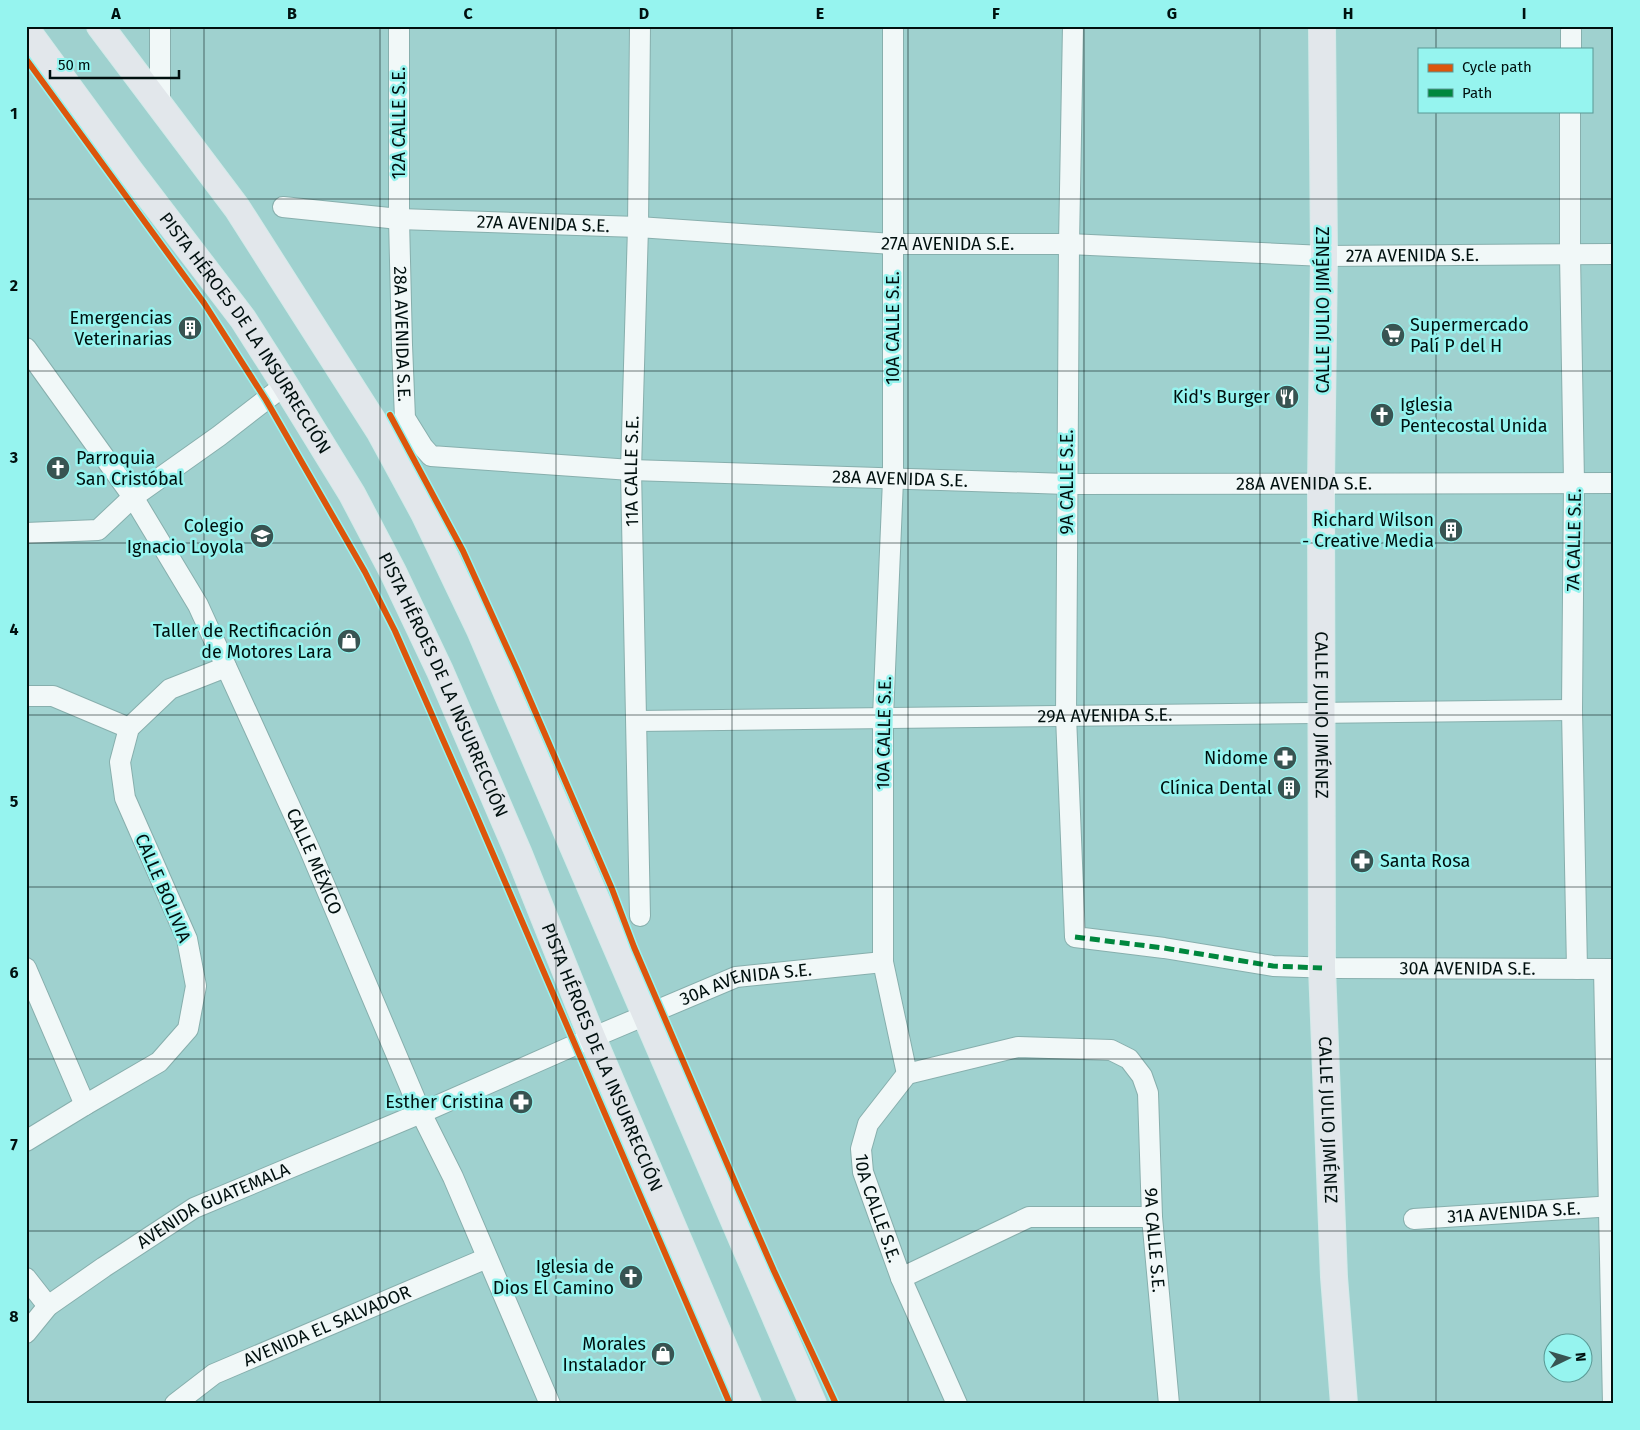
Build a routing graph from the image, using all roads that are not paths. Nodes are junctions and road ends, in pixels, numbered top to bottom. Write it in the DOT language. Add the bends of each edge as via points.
graph roads {
  1 [pos="100,26"];
  2 [pos="160,26"];
  3 [pos="399,26"];
  4 [pos="640,26"];
  5 [pos="893,26"];
  6 [pos="1073,26"];
  7 [pos="1322,26"];
  8 [pos="1571,26"];
  9 [pos="26,29"];
  10 [pos="1571,48"];
  11 [pos="160,106"];
  12 [pos="1570,112"];
  13 [pos="283,207"];
  14 [pos="399,219"];
  15 [pos="638,227"];
  16 [pos="893,244"];
  17 [pos="1069,244"];
  18 [pos="1614,254"];
  19 [pos="1570,255"];
  20 [pos="1324,256"];
  21 [pos="26,348"];
  22 [pos="285,385"];
  23 [pos="631,470"];
  24 [pos="893,480"];
  25 [pos="1574,482"];
  26 [pos="1614,483"];
  27 [pos="1067,484"];
  28 [pos="1321,484"];
  29 [pos="133,497"];
  30 [pos="26,533"];
  31 [pos="226,667"];
  32 [pos="26,696"];
  33 [pos="1572,710"];
  34 [pos="1321,713"];
  35 [pos="1066,716"];
  36 [pos="882,717"];
  37 [pos="636,721"];
  38 [pos="129,728"];
  39 [pos="640,916"];
  40 [pos="1075,937"];
  41 [pos="882,962"];
  42 [pos="26,968"];
  43 [pos="1322,968"];
  44 [pos="1577,969"];
  45 [pos="1609,969"];
  46 [pos="645,1015"];
  47 [pos="592,1037"];
  48 [pos="907,1074"];
  49 [pos="85,1105"];
  50 [pos="421,1114"];
  51 [pos="26,1141"];
  52 [pos="1612,1206"];
  53 [pos="1152,1217"];
  54 [pos="1414,1219"];
  55 [pos="487,1258"];
  56 [pos="26,1278"];
  57 [pos="901,1278"];
  58 [pos="48,1306"];
  59 [pos="26,1333"];
  60 [pos="1340,1403"];
  61 [pos="175,1404"];
  62 [pos="550,1404"];
  63 [pos="748,1404"];
  64 [pos="813,1404"];
  65 [pos="957,1404"];
  66 [pos="1169,1404"];
  67 [pos="1613,1404"];
  1 -- 11 [label="main road"];
  2 -- 11 [label="street"];
  3 -- 14 [label="street, 12A CALLE S.E."];
  4 -- 15 [label="street, 11A CALLE S.E."];
  5 -- 16 [label="street, 10A CALLE S.E."];
  6 -- 17 [label="street, 9A CALLE S.E."];
  7 -- 20 [label="main road, CALLE JULIO JIMÉNEZ"];
  8 -- 10 [label="street"];
  9 -- 22 [label="main road, PISTA HÉROES DE LA INSURRECCIÓN" via="243,319"];
  11 -- 46 [label="main road" via="242,216 380,432 415,497 480,630"];
  12 -- 19 [label="street, 7A CALLE S.E."];
  13 -- 14 [label="street, 27A AVENIDA S.E."];
  14 -- 15 [label="street, 27A AVENIDA S.E."];
  14 -- 23 [label="street, 28A AVENIDA S.E." via="405,418 427,452 431,456"];
  15 -- 16 [label="street, 27A AVENIDA S.E."];
  15 -- 23 [label="street, 11A CALLE S.E."];
  16 -- 17 [label="street, 27A AVENIDA S.E."];
  16 -- 24 [label="street, 10A CALLE S.E."];
  17 -- 20 [label="street, 27A AVENIDA S.E."];
  17 -- 27 [label="street, 9A CALLE S.E."];
  18 -- 19 [label="street, 27A AVENIDA S.E."];
  19 -- 20 [label="street, 27A AVENIDA S.E."];
  19 -- 25 [label="street, 7A CALLE S.E."];
  20 -- 28 [label="main road, CALLE JULIO JIMÉNEZ"];
  21 -- 29 [label="street, CALLE MÉXICO"];
  22 -- 29 [label="street"];
  22 -- 47 [label="main road, PISTA HÉROES DE LA INSURRECCIÓN" via="352,494 440,671 518,852"];
  23 -- 24 [label="street, 28A AVENIDA S.E."];
  23 -- 37 [label="street, 11A CALLE S.E."];
  24 -- 27 [label="street, 28A AVENIDA S.E."];
  24 -- 36 [label="street, 10A CALLE S.E."];
  25 -- 26 [label="street, 28A AVENIDA S.E."];
  25 -- 28 [label="street, 28A AVENIDA S.E."];
  25 -- 33 [label="street, 7A CALLE S.E."];
  27 -- 28 [label="street, 28A AVENIDA S.E."];
  27 -- 35 [label="street, 9A CALLE S.E."];
  28 -- 34 [label="main road, CALLE JULIO JIMÉNEZ"];
  29 -- 30 [label="street" via="98,530"];
  29 -- 31 [label="street, CALLE MÉXICO" via="198,605"];
  31 -- 38 [label="street" via="170,689"];
  31 -- 50 [label="street, CALLE MÉXICO" via="309,848"];
  32 -- 38 [label="street" via="53,696"];
  33 -- 34 [label="street, 29A AVENIDA S.E."];
  33 -- 44 [label="street, 7A CALLE S.E."];
  34 -- 35 [label="street, 29A AVENIDA S.E."];
  34 -- 43 [label="main road, CALLE JULIO JIMÉNEZ"];
  35 -- 36 [label="street, 29A AVENIDA S.E."];
  35 -- 40 [label="street, 9A CALLE S.E."];
  36 -- 37 [label="street, 29A AVENIDA S.E."];
  36 -- 41 [label="street, 10A CALLE S.E."];
  37 -- 39 [label="street, 11A CALLE S.E."];
  38 -- 49 [label="street, CALLE BOLIVIA" via="120,762 125,798 187,940 196,986 188,1029 159,1062"];
  40 -- 43 [label="street, 30A AVENIDA S.E." via="1273,966"];
  41 -- 46 [label="street, 30A AVENIDA S.E." via="736,978"];
  41 -- 48 [label="street, 10A CALLE S.E."];
  42 -- 49 [label="street"];
  43 -- 44 [label="street, 30A AVENIDA S.E."];
  43 -- 60 [label="main road, CALLE JULIO JIMÉNEZ"];
  44 -- 45 [label="street, 30A AVENIDA S.E."];
  45 -- 52 [label="street"];
  46 -- 47 [label="street, 30A AVENIDA S.E."];
  46 -- 64 [label="main road"];
  47 -- 50 [label="street, 30A AVENIDA S.E."];
  47 -- 63 [label="main road, PISTA HÉROES DE LA INSURRECCIÓN"];
  48 -- 53 [label="street, 9A CALLE S.E." via="1018,1047 1111,1050 1129,1059 1142,1076 1148,1093"];
  48 -- 57 [label="street, 10A CALLE S.E." via="868,1124 861,1150 863,1172"];
  49 -- 51 [label="street, CALLE BOLIVIA"];
  50 -- 55 [label="street, CALLE MÉXICO" via="453,1177"];
  50 -- 58 [label="street, AVENIDA GUATEMALA" via="194,1208"];
  52 -- 54 [label="street, 31A AVENIDA S.E."];
  52 -- 67 [label="street"];
  53 -- 57 [label="street" via="1029,1217"];
  53 -- 66 [label="street, 9A CALLE S.E."];
  55 -- 61 [label="street, AVENIDA EL SALVADOR" via="214,1374"];
  55 -- 62 [label="street, CALLE MÉXICO"];
  56 -- 58 [label="street"];
  57 -- 65 [label="street, 10A CALLE S.E."];
  58 -- 59 [label="street, AVENIDA GUATEMALA"];
}
